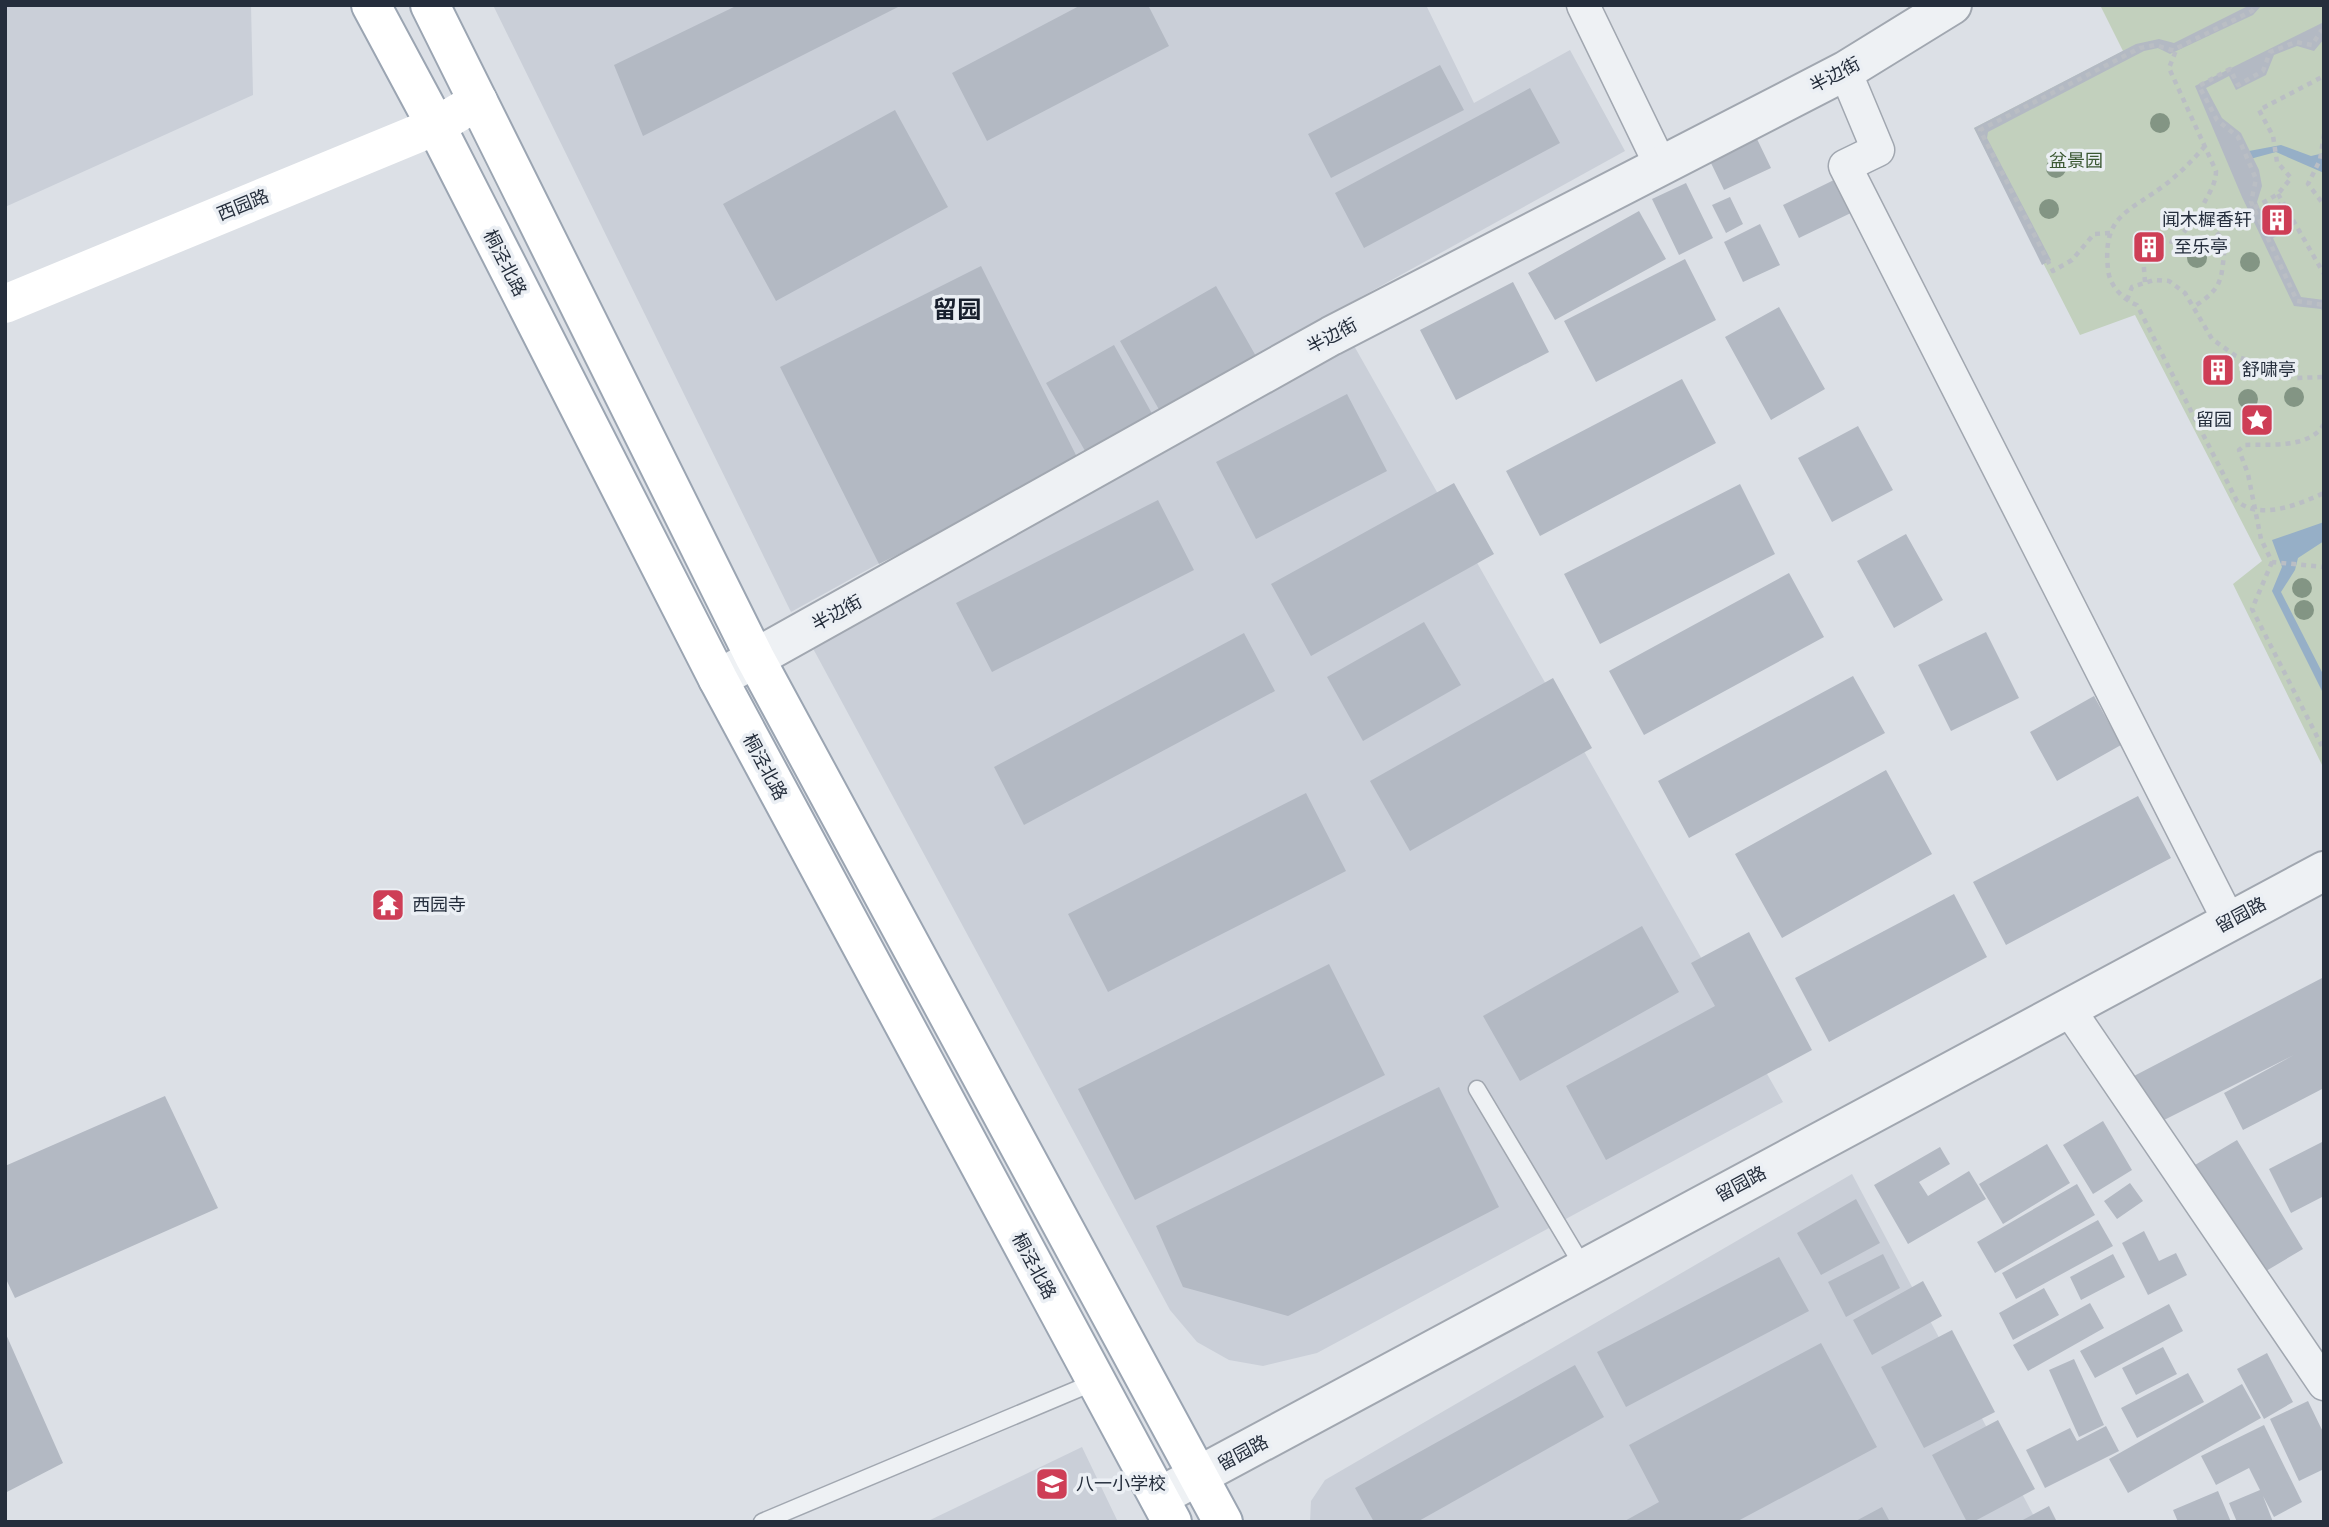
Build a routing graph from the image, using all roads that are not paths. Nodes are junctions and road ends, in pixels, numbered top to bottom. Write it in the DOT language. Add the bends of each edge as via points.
graph roads {
  1 [pos="371,5"];
  2 [pos="430,5"];
  3 [pos="1583,5"];
  4 [pos="1952,5"];
  5 [pos="1845,71"];
  6 [pos="478,101"];
  7 [pos="436,126"];
  8 [pos="1660,164"];
  9 [pos="5,304"];
  10 [pos="755,658"];
  11 [pos="718,680"];
  12 [pos="2324,871"];
  13 [pos="2230,921"];
  14 [pos="2068,1008"];
  15 [pos="1477,1089"];
  16 [pos="1584,1268"];
  17 [pos="1097,1381"];
  18 [pos="2324,1384"];
  19 [pos="1198,1478"];
  20 [pos="1166,1510"];
  21 [pos="762,1522"];
  22 [pos="1223,1522"];
  1 -- 7 [label="main road, 桐泾北路"];
  2 -- 6 [label="main road"];
  3 -- 8 [label="street"];
  4 -- 5 [label="street, 半边街"];
  5 -- 8 [label="street, 半边街"];
  5 -- 13 [label="street" via="1878,150 1845,166"];
  6 -- 7 [label="main road, 西园路"];
  6 -- 10 [label="main road"];
  7 -- 9 [label="main road, 西园路"];
  7 -- 11 [label="main road, 桐泾北路"];
  8 -- 10 [label="street, 半边街" via="1331,336"];
  10 -- 11 [label="street, 半边街"];
  10 -- 19 [label="main road"];
  11 -- 17 [label="main road, 桐泾北路"];
  12 -- 13 [label="street, 留园路"];
  13 -- 14 [label="street, 留园路"];
  14 -- 16 [label="street, 留园路"];
  14 -- 18 [label="street"];
  15 -- 16 [label="lane"];
  16 -- 19 [label="street, 留园路"];
  17 -- 20 [label="main road, 桐泾北路"];
  17 -- 21 [label="lane"];
  19 -- 20 [label="street, 留园路"];
  19 -- 22 [label="main road"];
}
